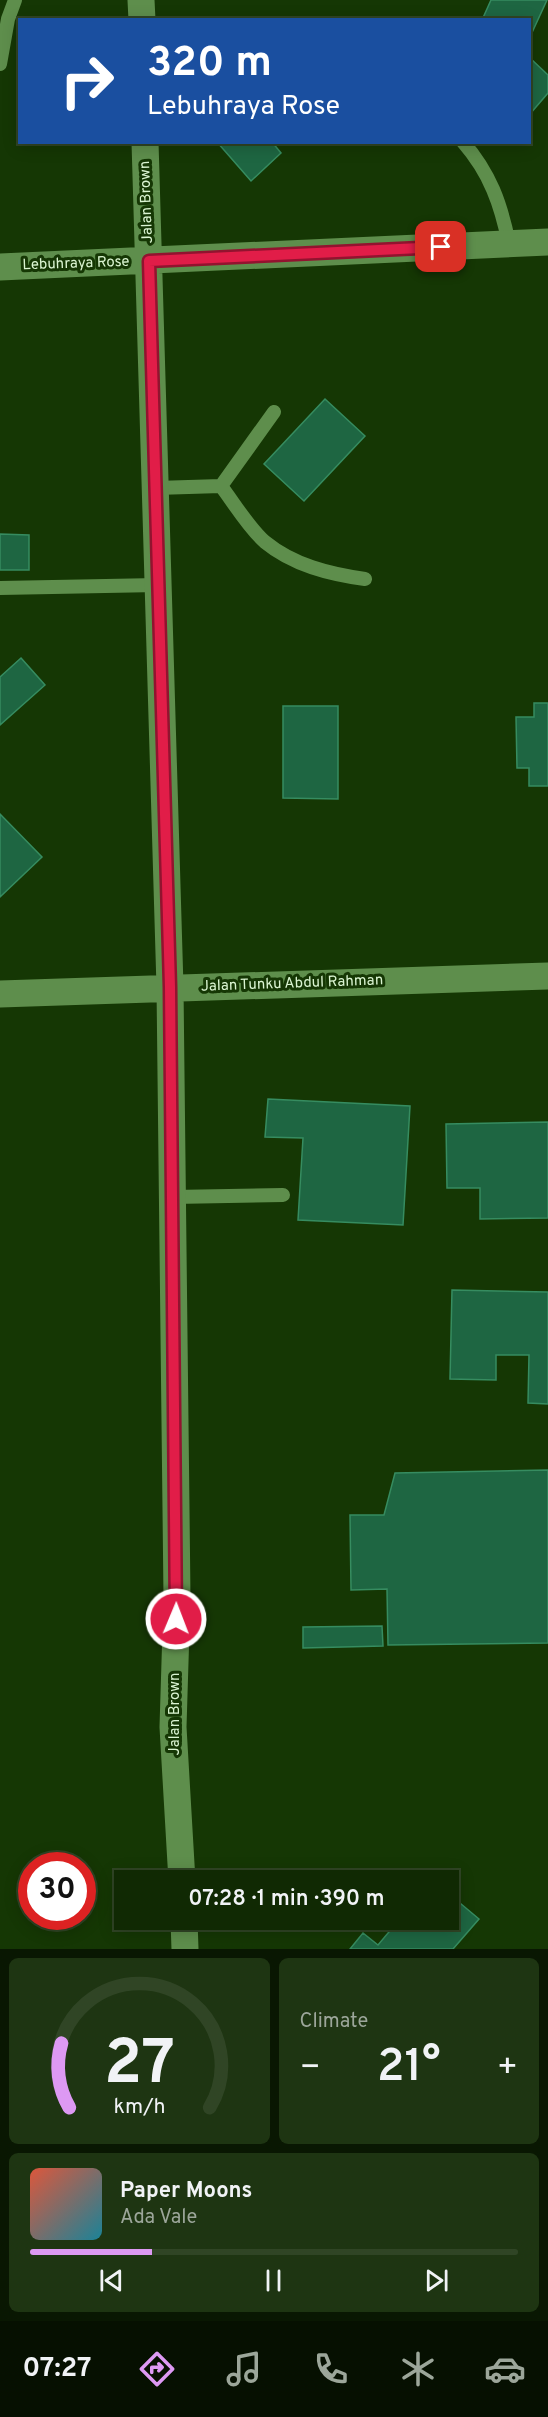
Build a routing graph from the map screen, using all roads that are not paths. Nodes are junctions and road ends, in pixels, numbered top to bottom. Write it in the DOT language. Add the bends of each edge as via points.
graph roads {
  1 [pos="15,0"];
  2 [pos="141,0"];
  3 [pos="142,18"];
  4 [pos="0,64"];
  5 [pos="146,144"];
  6 [pos="465,144"];
  7 [pos="548,242"];
  8 [pos="509,244"];
  9 [pos="149,261"];
  10 [pos="0,267"];
  11 [pos="274,412"];
  12 [pos="221,486"];
  13 [pos="156,488"];
  14 [pos="365,579"];
  15 [pos="158,585"];
  16 [pos="0,588"];
  17 [pos="548,976"];
  18 [pos="170,987"];
  19 [pos="0,994"];
  20 [pos="283,1195"];
  21 [pos="172,1197"];
  22 [pos="181,1870"];
  23 [pos="184,1930"];
  24 [pos="185,1949"];
  1 -- 4 [label="lane"];
  2 -- 3 [label="street"];
  5 -- 9 [label="street, Jalan Brown"];
  6 -- 8 [label="lane" via="494,187"];
  7 -- 8 [label="street, Lebuhraya Rose"];
  8 -- 9 [label="street, Lebuhraya Rose"];
  9 -- 10 [label="street, Lebuhraya Rose"];
  9 -- 13 [label="street, Jalan Brown"];
  11 -- 12 [label="lane"];
  12 -- 13 [label="lane"];
  12 -- 14 [label="lane" via="263,541 295,562"];
  13 -- 15 [label="street, Jalan Brown"];
  15 -- 16 [label="lane"];
  15 -- 18 [label="street, Jalan Brown"];
  17 -- 18 [label="street, Jalan Tunku Abdul Rahman"];
  18 -- 19 [label="street, Jalan Tunku Abdul Rahman"];
  18 -- 21 [label="street, Jalan Brown"];
  20 -- 21 [label="lane"];
  21 -- 22 [label="street, Jalan Brown" via="177,1597 173,1726"];
  23 -- 24 [label="street"];
}
